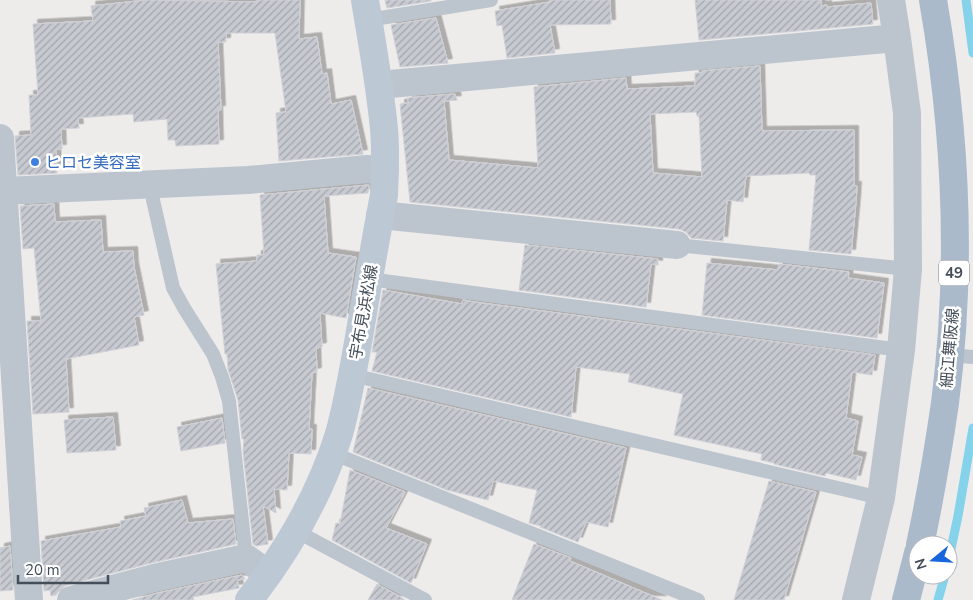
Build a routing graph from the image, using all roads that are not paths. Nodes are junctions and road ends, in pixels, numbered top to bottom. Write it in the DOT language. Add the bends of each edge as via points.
graph roads {
  1 [pos="491,0"];
  2 [pos="891,0"];
  3 [pos="933,0"];
  4 [pos="366,10"];
  5 [pos="897,38"];
  6 [pos="379,85"];
  7 [pos="0,138"];
  8 [pos="385,170"];
  9 [pos="152,184"];
  10 [pos="3,191"];
  11 [pos="380,215"];
  12 [pos="677,245"];
  13 [pos="908,268"];
  14 [pos="369,279"];
  15 [pos="901,350"];
  16 [pos="961,356"];
  17 [pos="352,375"];
  18 [pos="8,386"];
  19 [pos="332,453"];
  20 [pos="881,498"];
  21 [pos="296,531"];
  22 [pos="922,535"];
  23 [pos="246,558"];
  24 [pos="268,574"];
  25 [pos="910,585"];
  26 [pos="29,600"];
  27 [pos="71,600"];
  28 [pos="249,600"];
  29 [pos="425,600"];
  30 [pos="698,600"];
  31 [pos="856,600"];
  32 [pos="906,600"];
  1 -- 4 [label="lane"];
  2 -- 5 [label="street"];
  3 -- 16 [label="main road, 細江舞阪線 / 49" via="950,133 954,286"];
  4 -- 6 [label="main road, 宇布見浜松線"];
  5 -- 6 [label="street"];
  5 -- 13 [label="street" via="907,113"];
  6 -- 8 [label="main road, 宇布見浜松線"];
  7 -- 10 [label="street"];
  8 -- 9 [label="street"];
  8 -- 11 [label="main road, 宇布見浜松線"];
  9 -- 10 [label="street"];
  9 -- 23 [label="lane" via="173,288 213,354 229,401"];
  10 -- 18 [label="street"];
  11 -- 12 [label="street"];
  11 -- 14 [label="main road, 宇布見浜松線"];
  12 -- 13 [label="lane"];
  13 -- 15 [label="street"];
  14 -- 15 [label="lane"];
  14 -- 17 [label="main road, 宇布見浜松線"];
  15 -- 20 [label="street"];
  16 -- 22 [label="main road, 細江舞阪線 / 49" via="945,402"];
  17 -- 19 [label="main road, 宇布見浜松線" via="348,401"];
  17 -- 20 [label="lane"];
  18 -- 26 [label="street"];
  19 -- 21 [label="main road, 宇布見浜松線"];
  19 -- 30 [label="lane"];
  20 -- 31 [label="street"];
  21 -- 24 [label="main road, 宇布見浜松線"];
  21 -- 29 [label="lane"];
  23 -- 24 [label="street"];
  23 -- 27 [label="street"];
  24 -- 28 [label="main road, 宇布見浜松線"];
  25 -- 32 [label="main road"];
}
